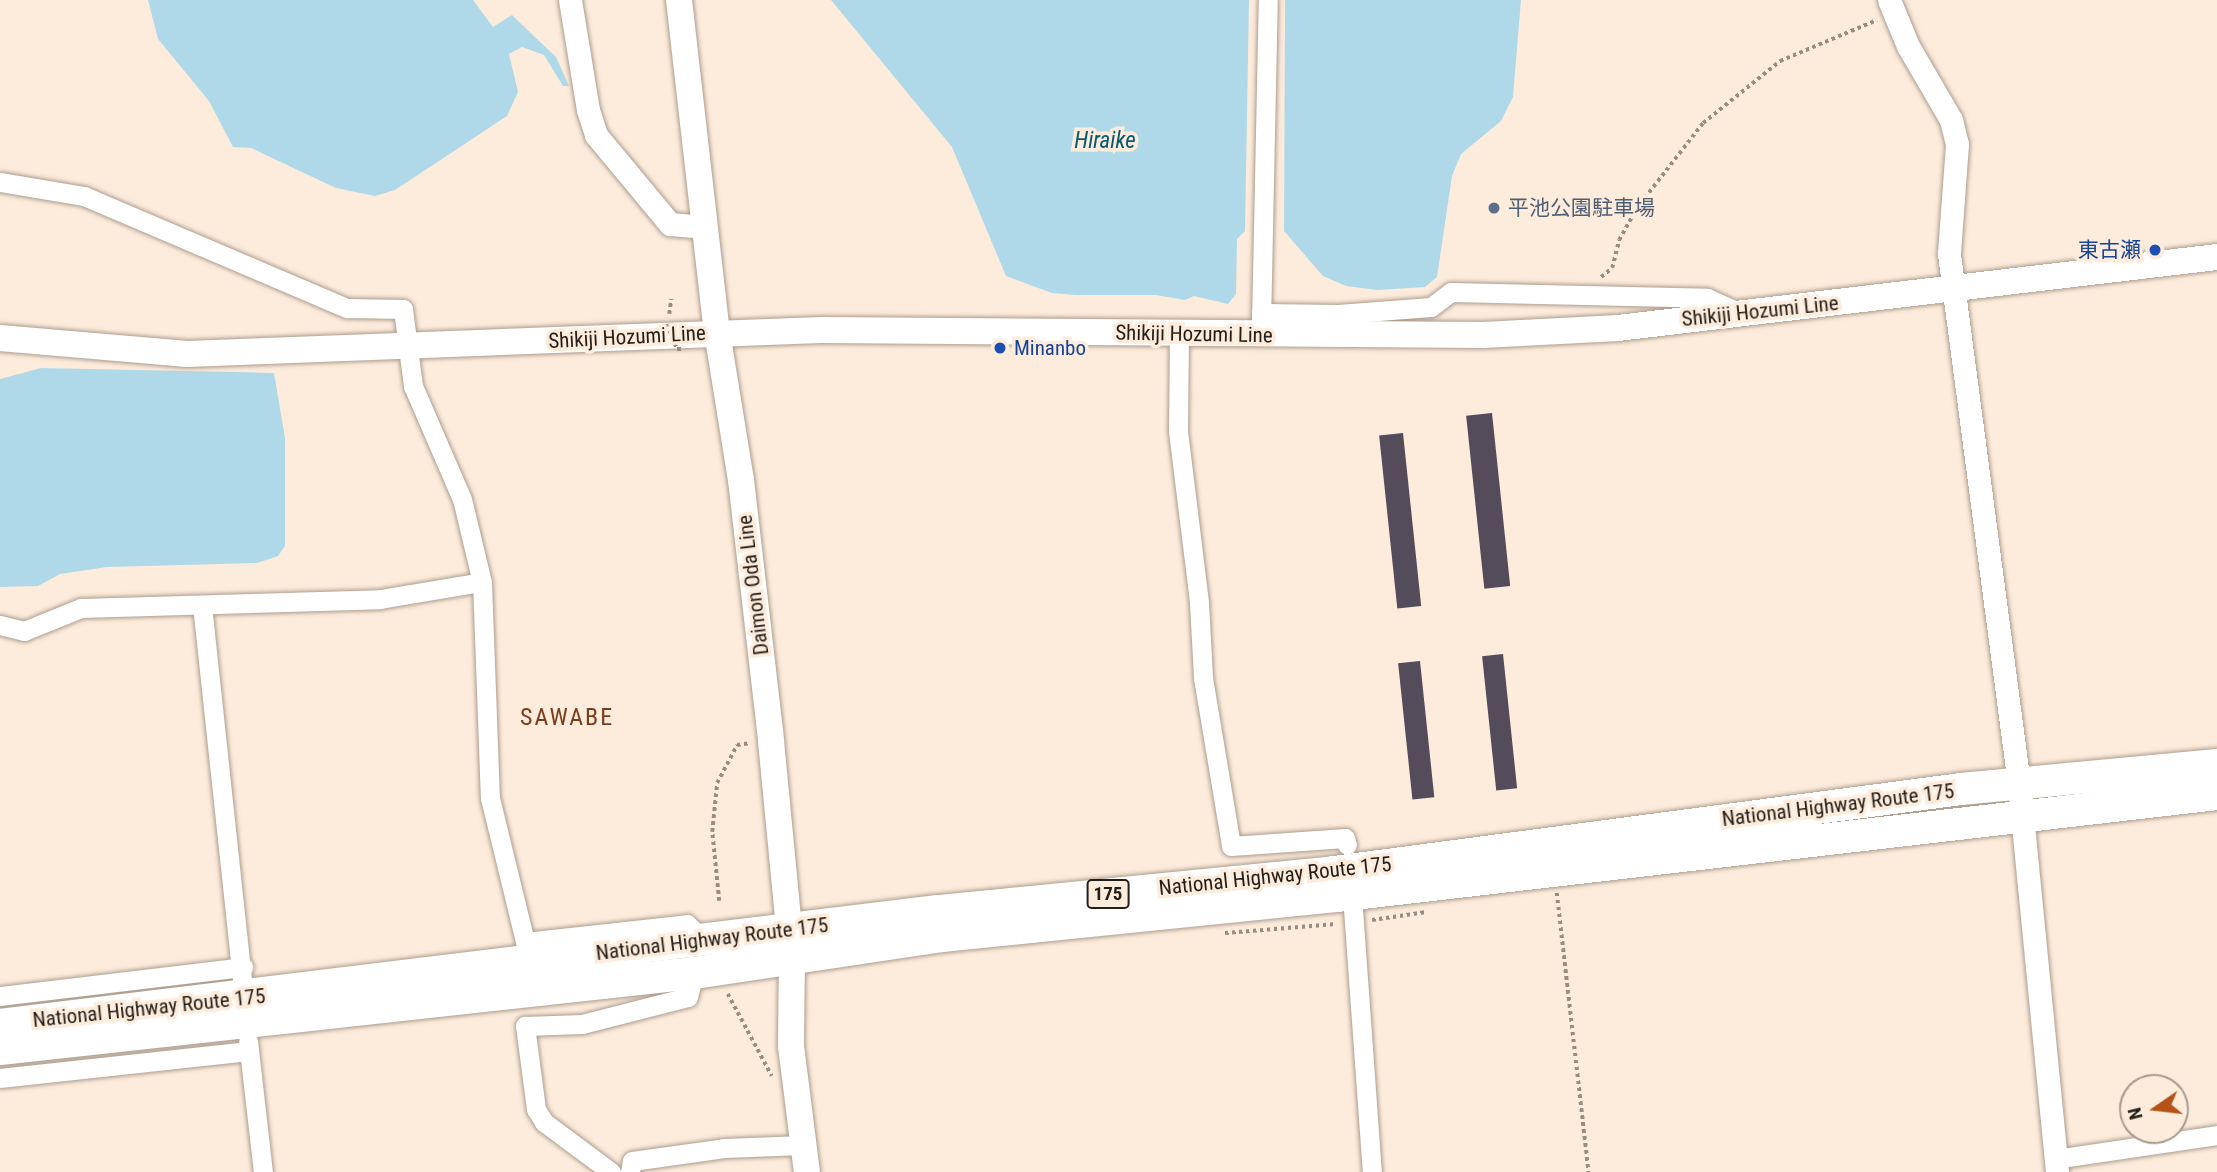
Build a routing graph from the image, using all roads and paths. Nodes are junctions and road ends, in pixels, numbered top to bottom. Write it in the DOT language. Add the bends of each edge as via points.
graph roads {
  1 [pos="570,0"];
  2 [pos="679,0"];
  3 [pos="1268,0"];
  4 [pos="1891,8"];
  5 [pos="0,182"];
  6 [pos="705,227"];
  7 [pos="2217,257"];
  8 [pos="1954,287"];
  9 [pos="1579,295"];
  10 [pos="671,299"];
  11 [pos="1741,314"];
  12 [pos="1261,324"];
  13 [pos="717,332"];
  14 [pos="1179,334"];
  15 [pos="0,338"];
  16 [pos="405,348"];
  17 [pos="681,349"];
  18 [pos="482,582"];
  19 [pos="202,605"];
  20 [pos="0,625"];
  21 [pos="771,741"];
  22 [pos="2217,765"];
  23 [pos="2019,784"];
  24 [pos="2217,794"];
  25 [pos="2022,817"];
  26 [pos="1347,845"];
  27 [pos="1557,893"];
  28 [pos="719,901"];
  29 [pos="1353,909"];
  30 [pos="704,941"];
  31 [pos="791,943"];
  32 [pos="694,973"];
  33 [pos="728,994"];
  34 [pos="0,996"];
  35 [pos="0,1025"];
  36 [pos="0,1049"];
  37 [pos="0,1078"];
  38 [pos="775,1080"];
  39 [pos="2217,1135"];
  40 [pos="803,1145"];
  41 [pos="2056,1165"];
  42 [pos="262,1172"];
  43 [pos="611,1172"];
  44 [pos="630,1172"];
  45 [pos="807,1172"];
  46 [pos="1372,1172"];
  47 [pos="1589,1172"];
  1 -- 6 [label="street" via="596,135 670,224"];
  2 -- 6 [label="main road, Daimon Oda Line"];
  3 -- 12 [label="street"];
  4 -- 8 [label="street" via="1951,120 1957,144 1949,254"];
  4 -- 9 [label="path" via="1780,61 1703,123 1636,209 1619,240 1612,268"];
  5 -- 16 [label="street" via="84,196 347,308 403,309"];
  6 -- 13 [label="main road, Daimon Oda Line"];
  7 -- 8 [label="main road, Shikiji Hozumi Line"];
  8 -- 11 [label="main road, Shikiji Hozumi Line"];
  8 -- 23 [label="street"];
  9 -- 11 [label="street" via="1707,298"];
  9 -- 12 [label="street" via="1451,292 1431,307"];
  10 -- 17 [label="path, bridge" via="667,324"];
  11 -- 12 [label="main road, Shikiji Hozumi Line" via="1618,328 1496,334"];
  12 -- 14 [label="main road, Shikiji Hozumi Line"];
  13 -- 14 [label="main road, Shikiji Hozumi Line"];
  13 -- 16 [label="main road, Shikiji Hozumi Line"];
  13 -- 21 [label="main road, Daimon Oda Line" via="741,480"];
  14 -- 26 [label="street" via="1178,430 1199,603 1203,678 1231,846 1345,838"];
  15 -- 16 [label="main road, Shikiji Hozumi Line" via="187,354"];
  16 -- 18 [label="street" via="412,386 463,499"];
  18 -- 19 [label="street" via="380,599"];
  18 -- 30 [label="street" via="490,798 525,942 687,924"];
  19 -- 20 [label="street" via="81,608 24,631"];
  19 -- 34 [label="street" via="243,974"];
  21 -- 28 [label="path" via="737,745 717,783 712,832"];
  21 -- 31 [label="main road, Daimon Oda Line"];
  22 -- 23 [label="highway, National Highway Route 175 / 175"];
  23 -- 25 [label="street"];
  23 -- 31 [label="highway, National Highway Route 175 / 175"];
  24 -- 25 [label="highway, National Highway Route 175 / 175"];
  25 -- 31 [label="highway, National Highway Route 175 / 175" via="1337,896 943,936"];
  25 -- 41 [label="street"];
  27 -- 47 [label="path"];
  29 -- 46 [label="street"];
  30 -- 31 [label="highway, National Highway Route 175 / 175"];
  30 -- 35 [label="highway, National Highway Route 175 / 175"];
  31 -- 32 [label="highway, National Highway Route 175 / 175"];
  31 -- 40 [label="main road, Daimon Oda Line" via="791,1046"];
  32 -- 36 [label="highway, National Highway Route 175 / 175"];
  32 -- 43 [label="street" via="688,997 582,1024 525,1027 536,1109 544,1122"];
  33 -- 38 [label="path"];
  37 -- 42 [label="street" via="248,1044"];
  39 -- 41 [label="street"];
  40 -- 44 [label="street" via="724,1148 632,1161"];
  40 -- 45 [label="main road, Daimon Oda Line"];
}
